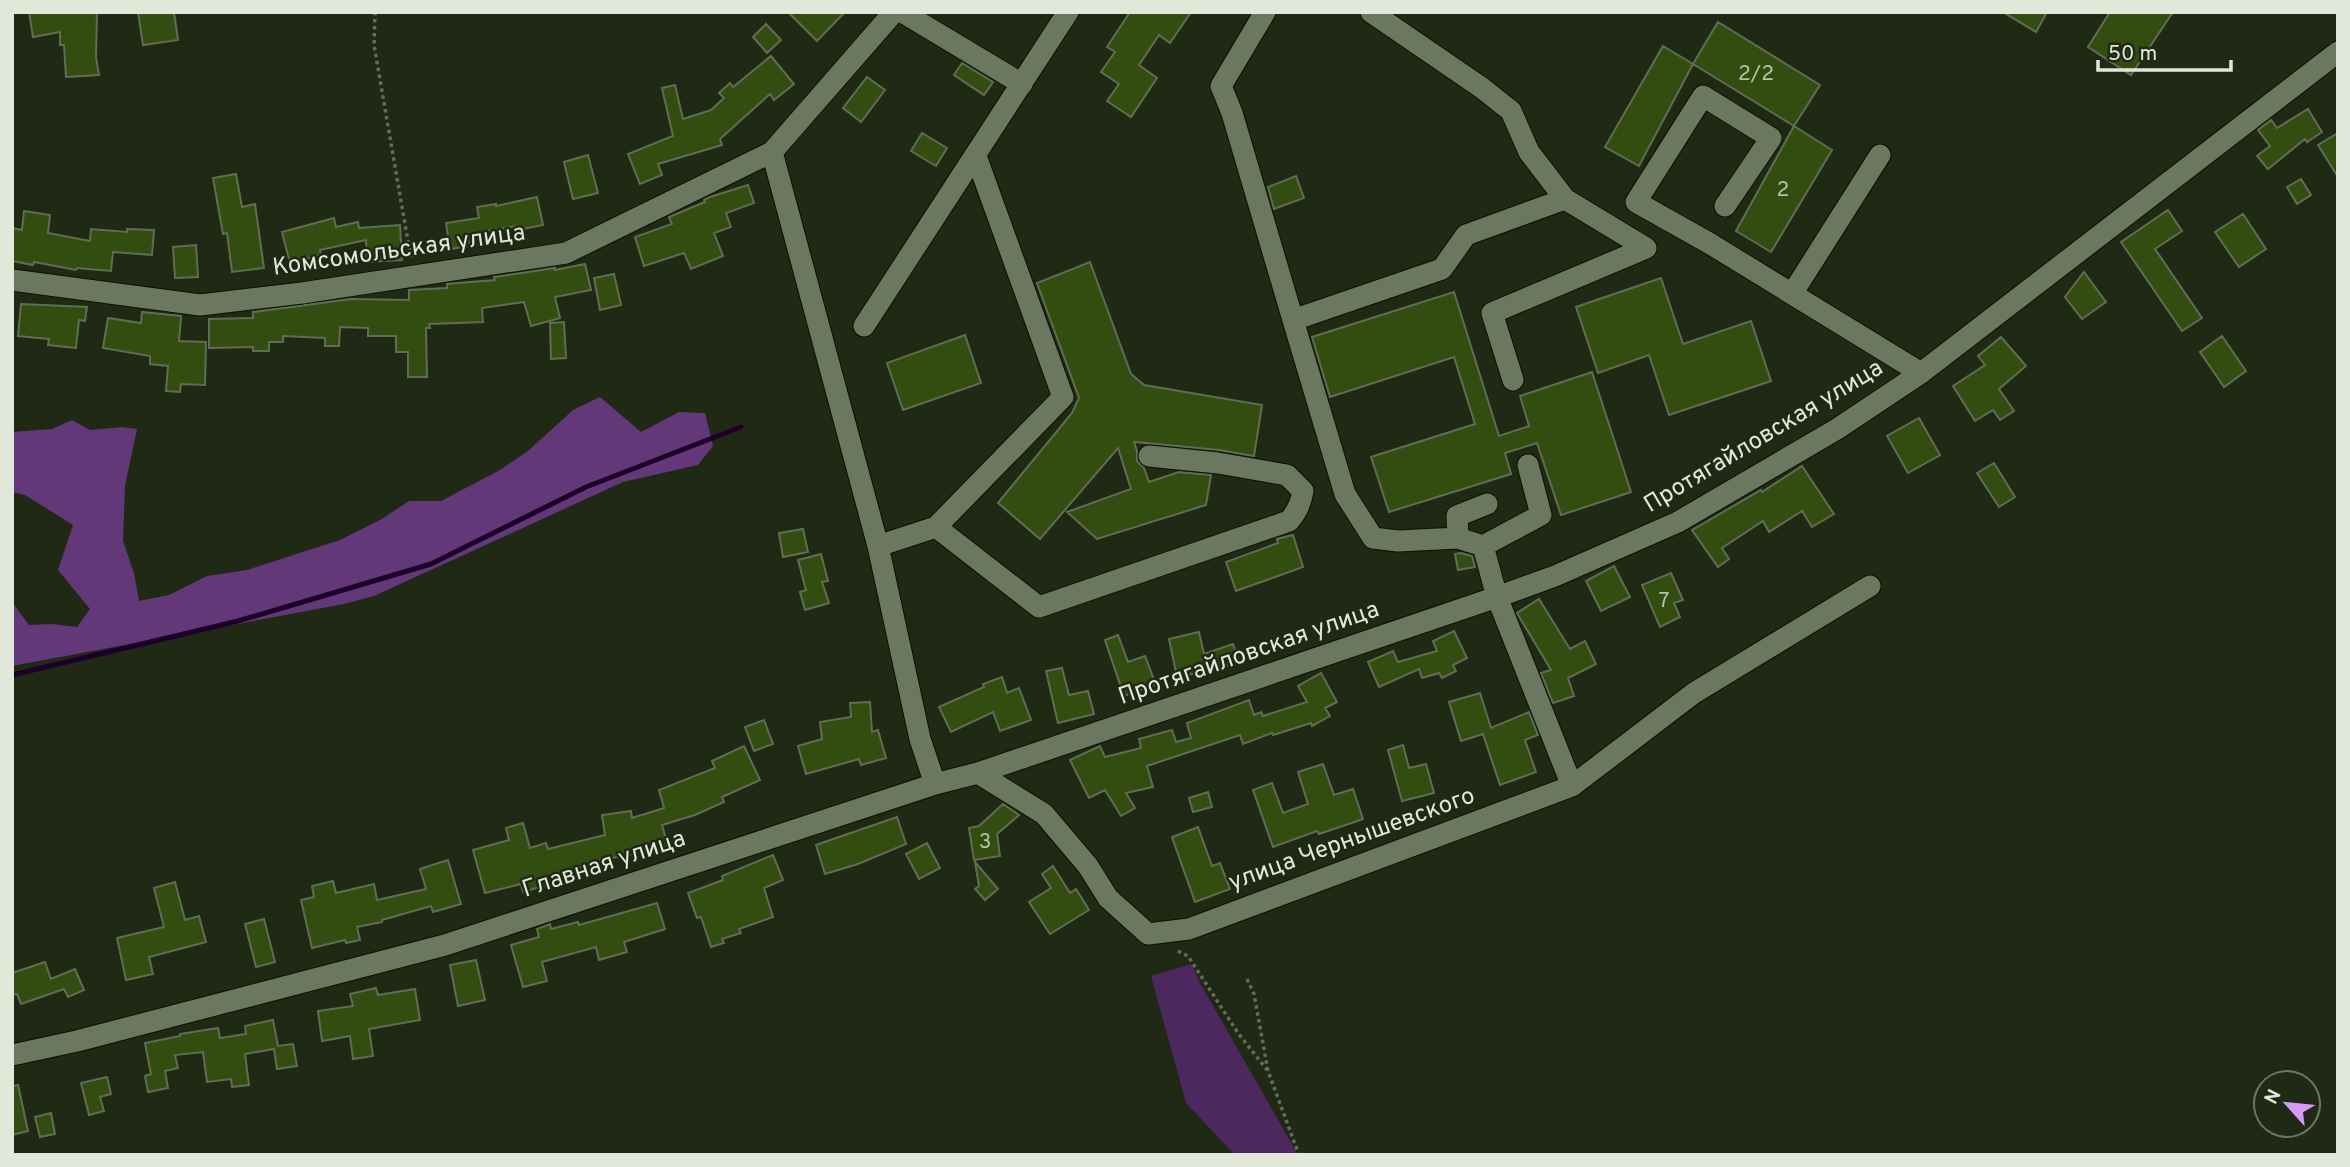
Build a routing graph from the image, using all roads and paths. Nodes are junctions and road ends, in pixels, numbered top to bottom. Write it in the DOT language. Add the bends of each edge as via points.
graph roads {
  1 [pos="375,12"];
  2 [pos="894,12"];
  3 [pos="902,12"];
  4 [pos="1068,12"];
  5 [pos="1265,12"];
  6 [pos="1371,12"];
  7 [pos="2338,52"];
  8 [pos="1022,84"];
  9 [pos="772,152"];
  10 [pos="1880,155"];
  11 [pos="976,156"];
  12 [pos="1565,199"];
  13 [pos="1725,206"];
  14 [pos="414,275"];
  15 [pos="12,280"];
  16 [pos="1792,294"];
  17 [pos="1293,320"];
  18 [pos="864,326"];
  19 [pos="1921,373"];
  20 [pos="1513,380"];
  21 [pos="1149,456"];
  22 [pos="1528,465"];
  23 [pos="1487,504"];
  24 [pos="936,527"];
  25 [pos="1458,538"];
  26 [pos="878,546"];
  27 [pos="1483,546"];
  28 [pos="1870,586"];
  29 [pos="1497,597"];
  30 [pos="978,773"];
  31 [pos="935,784"];
  32 [pos="1572,786"];
  33 [pos="1188,956"];
  34 [pos="1247,979"];
  35 [pos="12,1055"];
  36 [pos="1268,1072"];
  37 [pos="1299,1155"];
  1 -- 14 [label="path" via="374,45"];
  2 -- 9 [label="street"];
  3 -- 8 [label="street"];
  4 -- 8 [label="street"];
  5 -- 17 [label="street" via="1221,86"];
  6 -- 12 [label="street" via="1511,111 1529,152"];
  7 -- 19 [label="street, Протягайловская улица"];
  8 -- 11 [label="street"];
  9 -- 14 [label="street, Комсомольская улица" via="566,253"];
  9 -- 26 [label="street"];
  10 -- 16 [label="street"];
  11 -- 18 [label="street"];
  11 -- 24 [label="street" via="1063,397"];
  12 -- 17 [label="street" via="1466,235 1442,269"];
  12 -- 20 [label="street" via="1646,248 1492,313"];
  13 -- 16 [label="street" via="1771,138 1703,96 1636,202"];
  14 -- 15 [label="street, Комсомольская улица" via="200,305"];
  16 -- 19 [label="street"];
  17 -- 25 [label="street" via="1345,494 1373,538"];
  19 -- 29 [label="street, Протягайловская улица" via="1838,429 1678,522"];
  21 -- 24 [label="street" via="1287,475 1303,491 1302,500 1289,521 1039,607"];
  22 -- 27 [label="street" via="1541,515"];
  23 -- 25 [label="street" via="1457,516"];
  24 -- 26 [label="street"];
  25 -- 27 [label="street"];
  26 -- 31 [label="street" via="920,739"];
  27 -- 29 [label="street"];
  28 -- 32 [label="street, улица Чернышевского" via="1694,694"];
  29 -- 30 [label="street, Протягайловская улица"];
  29 -- 32 [label="street"];
  30 -- 31 [label="street, Главная улица"];
  30 -- 32 [label="street, улица Чернышевского" via="1044,814 1108,898 1148,934 1189,929"];
  31 -- 35 [label="street, Главная улица" via="445,945"];
  33 -- 36 [label="path"];
  34 -- 36 [label="path"];
  36 -- 37 [label="path"];
}
